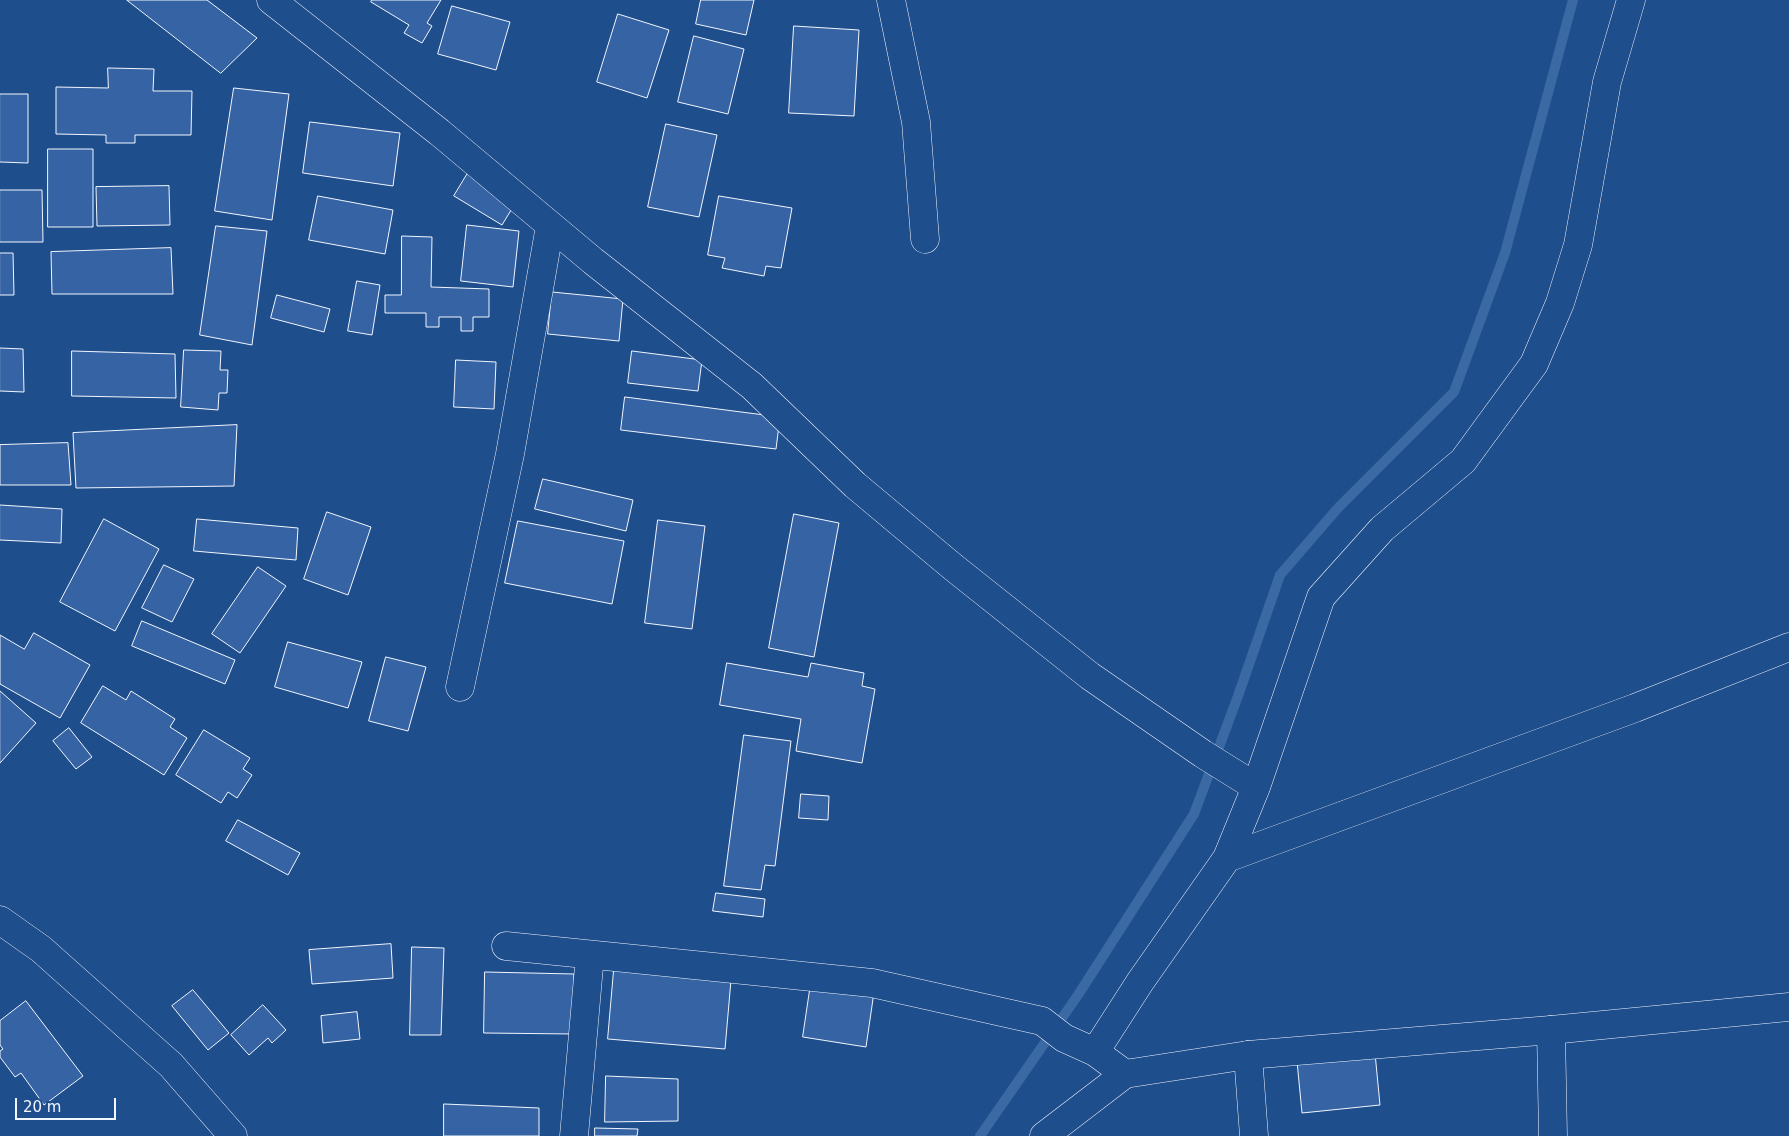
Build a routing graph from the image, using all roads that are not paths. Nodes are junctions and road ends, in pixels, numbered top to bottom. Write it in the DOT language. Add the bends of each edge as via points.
graph roads {
  1 [pos="271,0"];
  2 [pos="891,0"];
  3 [pos="1631,0"];
  4 [pos="550,226"];
  5 [pos="925,239"];
  6 [pos="1789,647"];
  7 [pos="460,687"];
  8 [pos="1247,782"];
  9 [pos="1227,858"];
  10 [pos="0,920"];
  11 [pos="506,946"];
  12 [pos="590,955"];
  13 [pos="1789,1007"];
  14 [pos="1551,1030"];
  15 [pos="1095,1052"];
  16 [pos="1248,1054"];
  17 [pos="1125,1074"];
  18 [pos="233,1136"];
  19 [pos="574,1136"];
  20 [pos="1044,1136"];
  21 [pos="1254,1136"];
  22 [pos="1553,1136"];
  1 -- 4 [label="street" via="439,132"];
  2 -- 5 [label="street" via="916,122"];
  3 -- 8 [label="street" via="1607,82 1578,246 1560,303 1534,364 1463,461 1382,529 1321,597"];
  4 -- 7 [label="street" via="510,454"];
  4 -- 8 [label="street" via="752,386 855,485 1090,676"];
  6 -- 9 [label="street" via="1635,708"];
  8 -- 9 [label="street"];
  9 -- 15 [label="street"];
  10 -- 18 [label="street" via="41,949 171,1065"];
  11 -- 12 [label="street"];
  12 -- 15 [label="street" via="872,983 1042,1021 1064,1038"];
  12 -- 19 [label="street"];
  13 -- 14 [label="street"];
  14 -- 16 [label="street"];
  14 -- 22 [label="street"];
  15 -- 17 [label="street"];
  16 -- 17 [label="street"];
  16 -- 21 [label="street"];
  17 -- 20 [label="street"];
}
